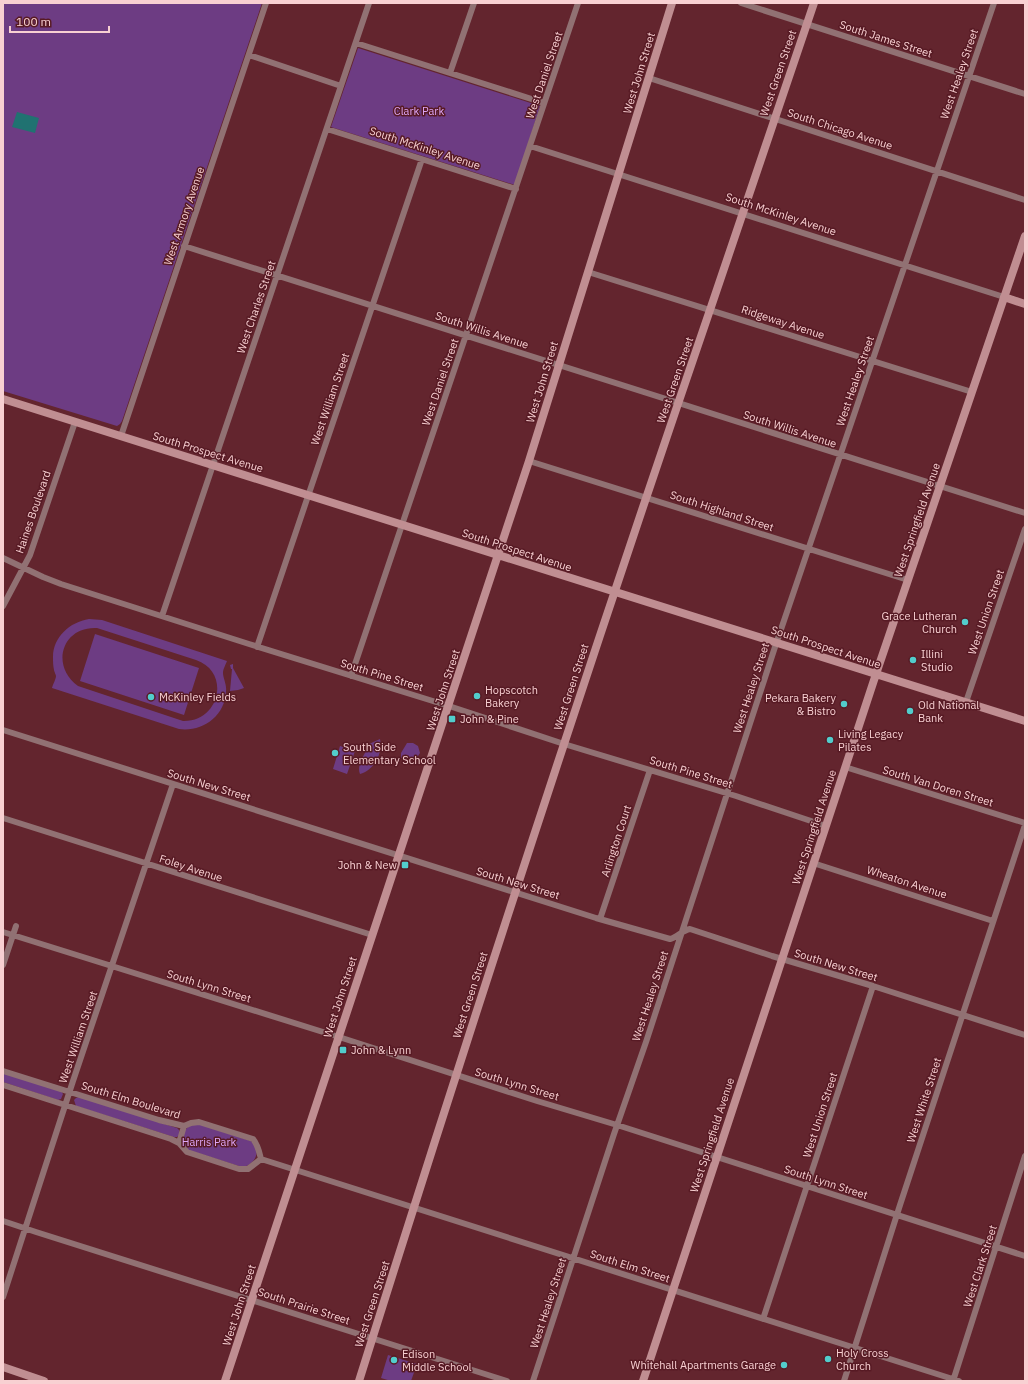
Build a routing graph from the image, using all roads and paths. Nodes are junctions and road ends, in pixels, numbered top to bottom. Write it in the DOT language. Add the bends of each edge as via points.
graph roads {
  1 [pos="266,3"];
  2 [pos="369,3"];
  3 [pos="474,3"];
  4 [pos="578,3"];
  5 [pos="672,3"];
  6 [pos="741,3"];
  7 [pos="814,3"];
  8 [pos="994,3"];
  9 [pos="806,24"];
  10 [pos="356,44"];
  11 [pos="249,55"];
  12 [pos="450,73"];
  13 [pos="969,76"];
  14 [pos="649,78"];
  15 [pos="341,86"];
  16 [pos="1025,94"];
  17 [pos="544,103"];
  18 [pos="775,119"];
  19 [pos="327,129"];
  20 [pos="530,146"];
  21 [pos="422,159"];
  22 [pos="937,171"];
  23 [pos="618,174"];
  24 [pos="516,189"];
  25 [pos="1025,200"];
  26 [pos="743,214"];
  27 [pos="1025,236"];
  28 [pos="184,246"];
  29 [pos="905,266"];
  30 [pos="588,272"];
  31 [pos="278,275"];
  32 [pos="1004,297"];
  33 [pos="1025,304"];
  34 [pos="372,305"];
  35 [pos="710,309"];
  36 [pos="466,335"];
  37 [pos="872,361"];
  38 [pos="558,365"];
  39 [pos="972,392"];
  40 [pos="3,399"];
  41 [pos="678,404"];
  42 [pos="75,422"];
  43 [pos="121,436"];
  44 [pos="840,455"];
  45 [pos="529,461"];
  46 [pos="213,465"];
  47 [pos="940,486"];
  48 [pos="308,495"];
  49 [pos="646,498"];
  50 [pos="1025,513"];
  51 [pos="402,525"];
  52 [pos="1025,529"];
  53 [pos="808,549"];
  54 [pos="499,555"];
  55 [pos="3,558"];
  56 [pos="24,567"];
  57 [pos="908,580"];
  58 [pos="614,592"];
  59 [pos="3,606"];
  60 [pos="162,616"];
  61 [pos="777,643"];
  62 [pos="257,647"];
  63 [pos="876,674"];
  64 [pos="351,676"];
  65 [pos="966,702"];
  66 [pos="449,706"];
  67 [pos="1025,721"];
  68 [pos="3,730"];
  69 [pos="564,744"];
  70 [pos="845,767"];
  71 [pos="650,770"];
  72 [pos="173,784"];
  73 [pos="727,794"];
  74 [pos="3,818"];
  75 [pos="1025,824"];
  76 [pos="826,826"];
  77 [pos="399,856"];
  78 [pos="813,863"];
  79 [pos="146,864"];
  80 [pos="515,893"];
  81 [pos="600,919"];
  82 [pos="993,921"];
  83 [pos="16,926"];
  84 [pos="3,932"];
  85 [pos="681,934"];
  86 [pos="13,936"];
  87 [pos="372,936"];
  88 [pos="782,959"];
  89 [pos="3,965"];
  90 [pos="112,966"];
  91 [pos="873,986"];
  92 [pos="962,1015"];
  93 [pos="1025,1035"];
  94 [pos="339,1037"];
  95 [pos="3,1071"];
  96 [pos="456,1076"];
  97 [pos="3,1085"];
  98 [pos="70,1092"];
  99 [pos="66,1105"];
  100 [pos="618,1125"];
  101 [pos="184,1126"];
  102 [pos="179,1143"];
  103 [pos="1025,1156"];
  104 [pos="716,1158"];
  105 [pos="261,1159"];
  106 [pos="296,1170"];
  107 [pos="807,1186"];
  108 [pos="414,1208"];
  109 [pos="897,1215"];
  110 [pos="3,1221"];
  111 [pos="26,1228"];
  112 [pos="996,1247"];
  113 [pos="1025,1256"];
  114 [pos="573,1258"];
  115 [pos="673,1290"];
  116 [pos="3,1297"];
  117 [pos="252,1300"];
  118 [pos="764,1319"];
  119 [pos="372,1339"];
  120 [pos="854,1348"];
  121 [pos="3,1367"];
  122 [pos="956,1380"];
  123 [pos="44,1381"];
  124 [pos="225,1381"];
  125 [pos="359,1381"];
  126 [pos="507,1381"];
  127 [pos="534,1381"];
  128 [pos="643,1381"];
  129 [pos="844,1381"];
  1 -- 11 [label="street, West Armory Avenue"];
  2 -- 10 [label="street, West Charles Street"];
  3 -- 12 [label="street"];
  4 -- 17 [label="street, West Daniel Street"];
  5 -- 14 [label="street, West John Street"];
  6 -- 9 [label="street, South James Street"];
  7 -- 9 [label="street, West Green Street"];
  8 -- 13 [label="street, West Healey Street"];
  9 -- 13 [label="street, South James Street"];
  9 -- 18 [label="street, West Green Street"];
  10 -- 12 [label="street"];
  10 -- 15 [label="street, West Charles Street"];
  11 -- 15 [label="street"];
  11 -- 28 [label="street, West Armory Avenue"];
  12 -- 17 [label="street"];
  13 -- 16 [label="street, South James Street"];
  13 -- 22 [label="street, West Healey Street"];
  14 -- 18 [label="street, South Chicago Avenue"];
  14 -- 23 [label="street, West John Street"];
  15 -- 19 [label="street, West Charles Street"];
  17 -- 20 [label="street, West Daniel Street"];
  18 -- 22 [label="street, South Chicago Avenue"];
  18 -- 26 [label="street, West Green Street"];
  19 -- 21 [label="street, South McKinley Avenue"];
  19 -- 31 [label="street, West Charles Street"];
  20 -- 23 [label="street, South McKinley Avenue"];
  20 -- 24 [label="street, West Daniel Street"];
  21 -- 24 [label="street, South McKinley Avenue"];
  21 -- 34 [label="street, West William Street"];
  22 -- 25 [label="street, South Chicago Avenue"];
  22 -- 29 [label="street, West Healey Street"];
  23 -- 26 [label="street, South McKinley Avenue"];
  23 -- 30 [label="street, West John Street"];
  24 -- 36 [label="street, West Daniel Street"];
  26 -- 29 [label="street, South McKinley Avenue"];
  26 -- 35 [label="street, West Green Street"];
  27 -- 32 [label="street, West Springfield Avenue"];
  28 -- 31 [label="street, South Willis Avenue"];
  28 -- 43 [label="street, West Armory Avenue"];
  29 -- 32 [label="street, South McKinley Avenue"];
  29 -- 37 [label="street, West Healey Street"];
  30 -- 35 [label="street, Ridgeway Avenue"];
  30 -- 38 [label="street, West John Street"];
  31 -- 34 [label="street, South Willis Avenue"];
  31 -- 46 [label="street, West Charles Street"];
  32 -- 33 [label="street, South McKinley Avenue"];
  32 -- 39 [label="street, West Springfield Avenue"];
  34 -- 36 [label="street, South Willis Avenue"];
  34 -- 48 [label="street, West William Street"];
  35 -- 37 [label="street, Ridgeway Avenue"];
  35 -- 41 [label="street, West Green Street"];
  36 -- 38 [label="street, South Willis Avenue"];
  36 -- 51 [label="street, West Daniel Street"];
  37 -- 39 [label="street, Ridgeway Avenue"];
  37 -- 44 [label="street, West Healey Street"];
  38 -- 41 [label="street, South Willis Avenue"];
  38 -- 45 [label="street, West John Street"];
  39 -- 47 [label="street, West Springfield Avenue"];
  40 -- 42 [label="street, South Prospect Avenue"];
  41 -- 44 [label="street, South Willis Avenue"];
  41 -- 49 [label="street, West Green Street"];
  42 -- 43 [label="street, South Prospect Avenue"];
  42 -- 56 [label="street, Haines Boulevard"];
  43 -- 46 [label="street, South Prospect Avenue"];
  44 -- 47 [label="street, South Willis Avenue"];
  44 -- 53 [label="street, West Healey Street"];
  45 -- 49 [label="street, South Highland Street"];
  45 -- 54 [label="street, West John Street"];
  46 -- 48 [label="street, South Prospect Avenue"];
  46 -- 60 [label="street, West Charles Street"];
  47 -- 50 [label="street, South Willis Avenue"];
  47 -- 57 [label="street, West Springfield Avenue"];
  48 -- 51 [label="street, South Prospect Avenue"];
  48 -- 62 [label="street, West William Street"];
  49 -- 53 [label="street, South Highland Street"];
  49 -- 58 [label="street, West Green Street"];
  51 -- 54 [label="street, South Prospect Avenue"];
  51 -- 64 [label="street, West Daniel Street"];
  52 -- 65 [label="street, West Union Street"];
  53 -- 57 [label="street, South Highland Street"];
  53 -- 61 [label="street, West Healey Street"];
  54 -- 58 [label="street, South Prospect Avenue"];
  54 -- 66 [label="street, West John Street"];
  55 -- 56 [label="street, South Pine Street"];
  56 -- 59 [label="street, Haines Boulevard"];
  56 -- 60 [label="street, South Pine Street" via="50,580"];
  57 -- 63 [label="street, West Springfield Avenue"];
  58 -- 61 [label="street, South Prospect Avenue"];
  58 -- 69 [label="street, West Green Street"];
  60 -- 62 [label="street, South Pine Street"];
  61 -- 63 [label="street, South Prospect Avenue"];
  61 -- 73 [label="street, West Healey Street"];
  62 -- 64 [label="street, South Pine Street"];
  63 -- 65 [label="street, South Prospect Avenue"];
  63 -- 70 [label="street, West Springfield Avenue"];
  64 -- 66 [label="street, South Pine Street"];
  65 -- 67 [label="street, South Prospect Avenue"];
  66 -- 69 [label="street, South Pine Street"];
  66 -- 77 [label="street, West John Street"];
  68 -- 72 [label="street, South New Street"];
  69 -- 71 [label="street, South Pine Street"];
  69 -- 80 [label="street, West Green Street"];
  70 -- 75 [label="street, South Van Doren Street"];
  70 -- 76 [label="street, West Springfield Avenue"];
  71 -- 73 [label="street, South Pine Street"];
  71 -- 81 [label="street, Arlington Court"];
  72 -- 77 [label="street, South New Street"];
  72 -- 79 [label="street, West William Street"];
  73 -- 76 [label="street, South Pine Street"];
  73 -- 85 [label="street, West Healey Street"];
  74 -- 79 [label="street, Foley Avenue"];
  75 -- 82 [label="street, West White Street"];
  76 -- 78 [label="street, West Springfield Avenue"];
  77 -- 80 [label="street, South New Street"];
  77 -- 87 [label="street, West John Street"];
  78 -- 82 [label="street, Wheaton Avenue"];
  78 -- 88 [label="street, West Springfield Avenue"];
  79 -- 87 [label="street, Foley Avenue"];
  79 -- 90 [label="street, West William Street"];
  80 -- 81 [label="street, South New Street"];
  80 -- 96 [label="street, West Green Street"];
  81 -- 85 [label="street, South New Street" via="670,939"];
  82 -- 92 [label="street, West White Street"];
  83 -- 86 [label="street"];
  84 -- 86 [label="street, South Lynn Street"];
  85 -- 88 [label="street, South New Street" via="690,929"];
  85 -- 100 [label="street, West Healey Street"];
  86 -- 89 [label="street"];
  86 -- 90 [label="street, South Lynn Street"];
  87 -- 94 [label="street, West John Street"];
  88 -- 91 [label="street, South New Street"];
  88 -- 104 [label="street, West Springfield Avenue"];
  90 -- 94 [label="street, South Lynn Street"];
  90 -- 98 [label="street, West William Street"];
  91 -- 92 [label="street, South New Street"];
  91 -- 107 [label="street, West Union Street"];
  92 -- 93 [label="street, South New Street"];
  92 -- 109 [label="street, West White Street"];
  94 -- 96 [label="street, South Lynn Street"];
  94 -- 106 [label="street, West John Street"];
  95 -- 98 [label="street, South Elm Boulevard"];
  96 -- 100 [label="street, South Lynn Street"];
  96 -- 108 [label="street, West Green Street"];
  97 -- 99 [label="street"];
  98 -- 99 [label="street, West William Street"];
  98 -- 101 [label="street, South Elm Boulevard"];
  99 -- 102 [label="street"];
  99 -- 111 [label="street, West William Street"];
  100 -- 104 [label="street, South Lynn Street"];
  100 -- 114 [label="street, West Healey Street"];
  101 -- 102 [label="street, South Elm Boulevard"];
  101 -- 105 [label="street, South Elm Boulevard" via="199,1122 248,1137 256,1143"];
  102 -- 105 [label="street" via="187,1152 239,1169 248,1168"];
  103 -- 112 [label="street, West Clark Street"];
  104 -- 107 [label="street, South Lynn Street"];
  104 -- 115 [label="street, West Springfield Avenue"];
  105 -- 106 [label="street"];
  106 -- 108 [label="street, South Elm Street"];
  106 -- 117 [label="street, West John Street"];
  107 -- 109 [label="street, South Lynn Street"];
  107 -- 118 [label="street, West Union Street"];
  108 -- 114 [label="street, South Elm Street"];
  108 -- 119 [label="street, West Green Street"];
  109 -- 112 [label="street, South Lynn Street"];
  109 -- 120 [label="street, West White Street"];
  110 -- 111 [label="street, South Prairie Street"];
  111 -- 116 [label="street, West William Street"];
  111 -- 117 [label="street, South Prairie Street"];
  112 -- 113 [label="street, South Lynn Street"];
  112 -- 122 [label="street, West Clark Street"];
  114 -- 115 [label="street, South Elm Street"];
  114 -- 127 [label="street, West Healey Street"];
  115 -- 118 [label="street, South Elm Street"];
  115 -- 128 [label="street, West Springfield Avenue"];
  117 -- 119 [label="street, South Prairie Street"];
  117 -- 124 [label="street, West John Street"];
  118 -- 120 [label="street, South Elm Street"];
  119 -- 125 [label="street, West Green Street"];
  119 -- 126 [label="street, South Prairie Street"];
  120 -- 122 [label="street, South Elm Street"];
  120 -- 129 [label="street, West White Street"];
  121 -- 123 [label="street"];
}
